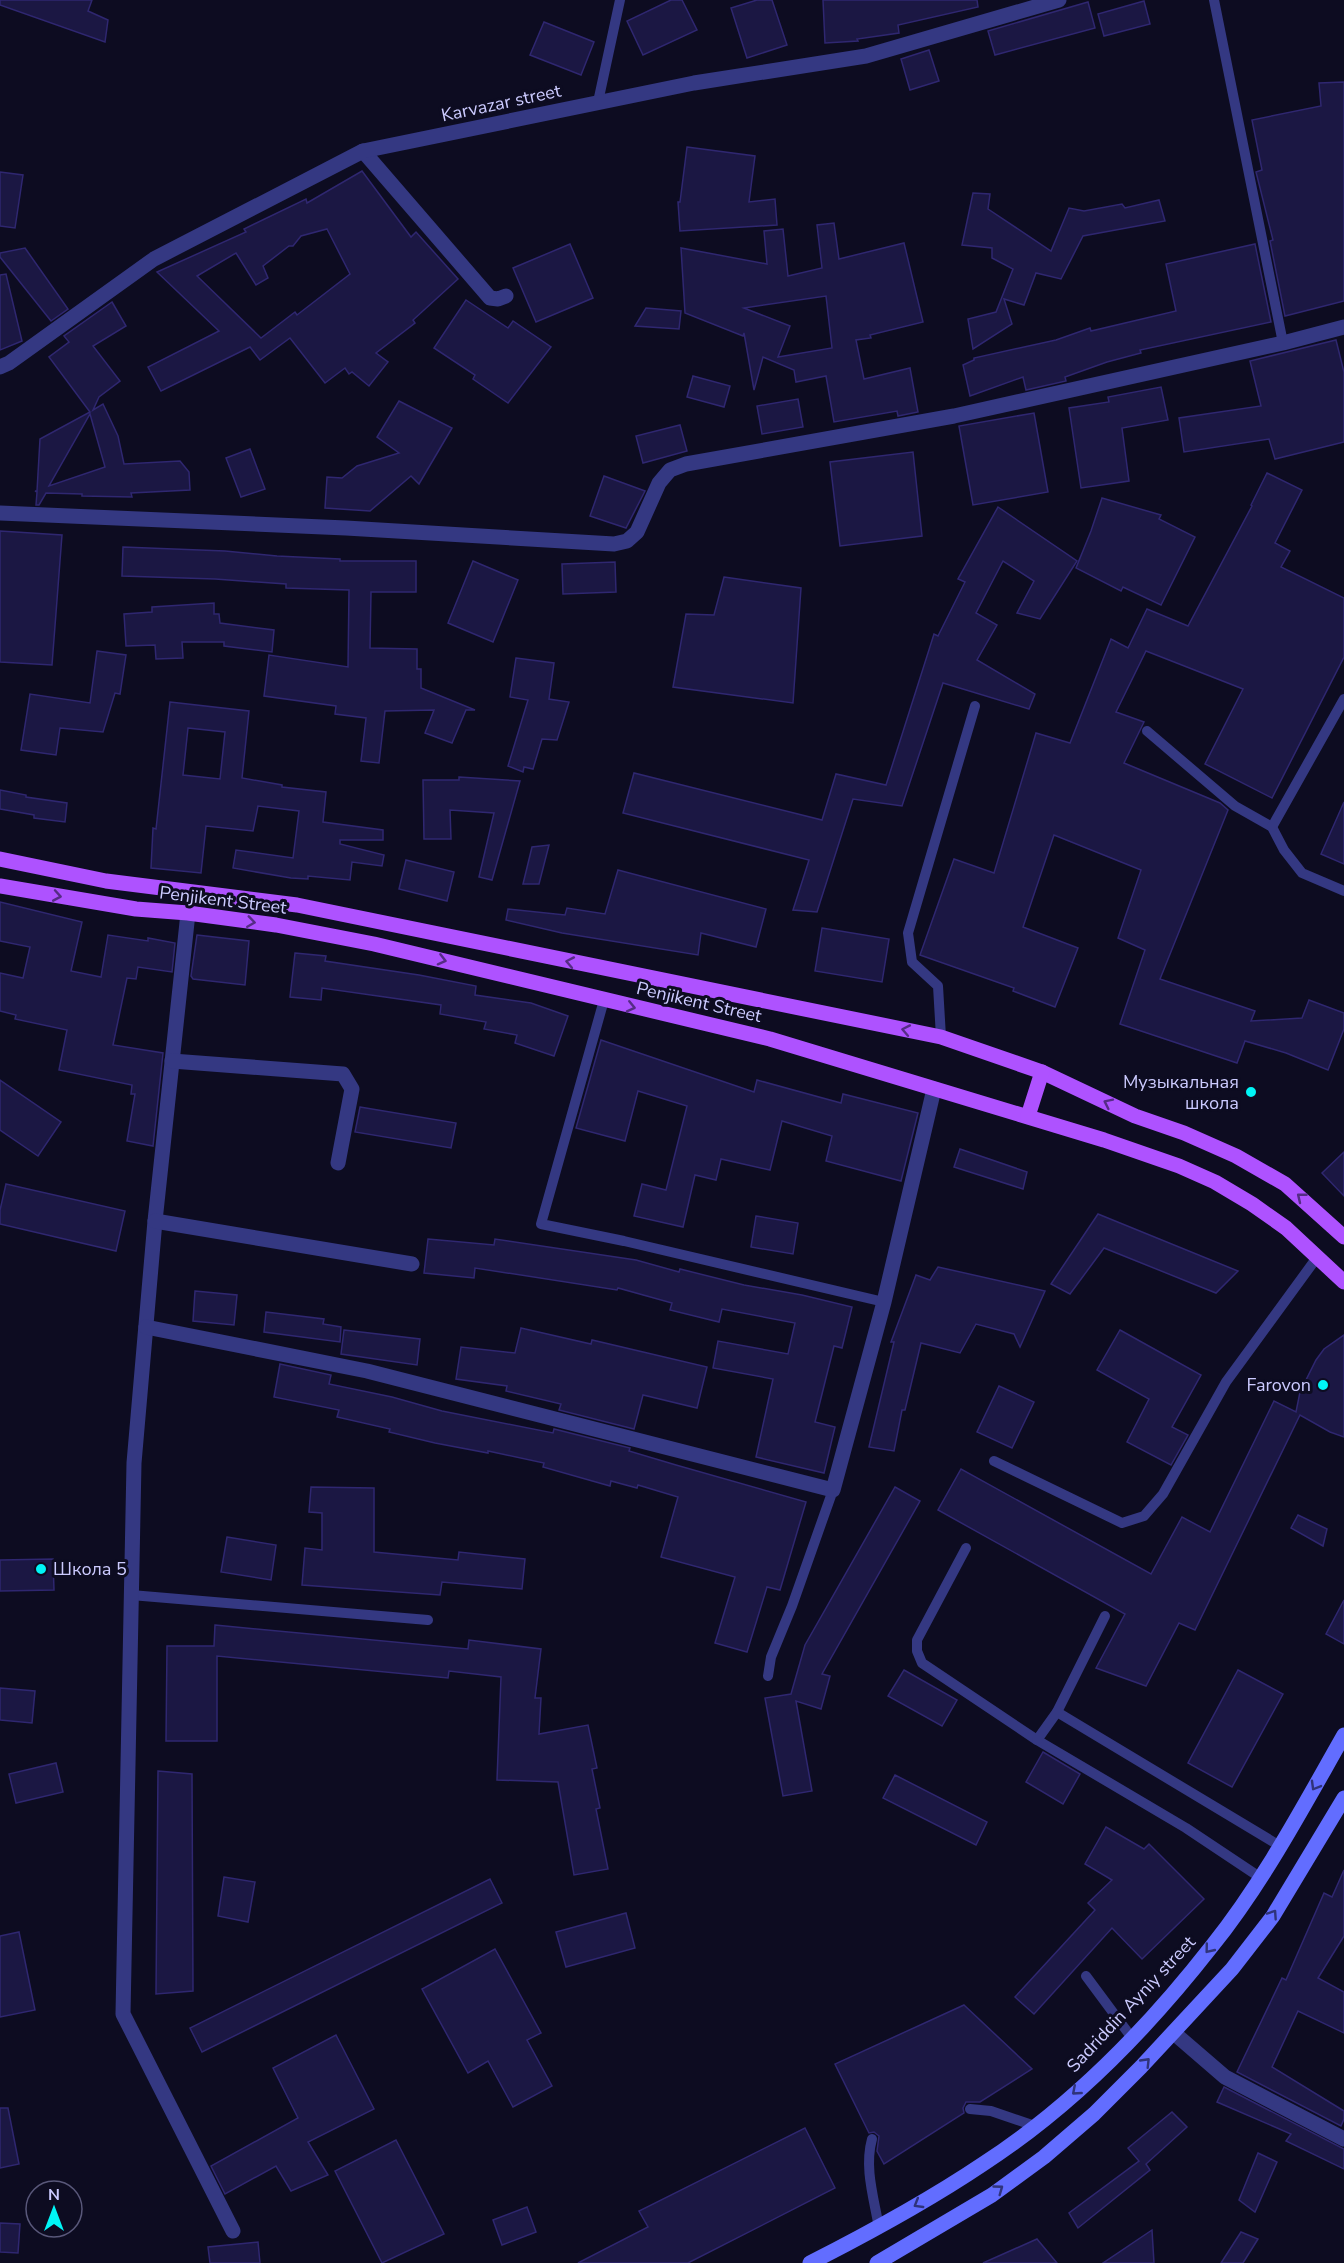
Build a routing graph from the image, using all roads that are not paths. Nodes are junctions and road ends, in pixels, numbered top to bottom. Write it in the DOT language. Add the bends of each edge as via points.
graph roads {
  1 [pos="620,0"];
  2 [pos="1059,0"];
  3 [pos="1214,0"];
  4 [pos="598,102"];
  5 [pos="363,151"];
  6 [pos="506,296"];
  7 [pos="1344,327"];
  8 [pos="1283,343"];
  9 [pos="0,367"];
  10 [pos="0,513"];
  11 [pos="1344,699"];
  12 [pos="975,706"];
  13 [pos="1146,731"];
  14 [pos="1272,827"];
  15 [pos="0,859"];
  16 [pos="0,886"];
  17 [pos="1344,891"];
  18 [pos="188,913"];
  19 [pos="604,1000"];
  20 [pos="941,1037"];
  21 [pos="172,1061"];
  22 [pos="1042,1072"];
  23 [pos="934,1089"];
  24 [pos="1028,1116"];
  25 [pos="338,1163"];
  26 [pos="156,1221"];
  27 [pos="1344,1237"];
  28 [pos="1318,1256"];
  29 [pos="412,1264"];
  30 [pos="1344,1282"];
  31 [pos="884,1302"];
  32 [pos="146,1327"];
  33 [pos="994,1461"];
  34 [pos="833,1490"];
  35 [pos="966,1548"];
  36 [pos="131,1595"];
  37 [pos="1105,1616"];
  38 [pos="428,1620"];
  39 [pos="768,1676"];
  40 [pos="1057,1712"];
  41 [pos="1344,1735"];
  42 [pos="1037,1740"];
  43 [pos="1344,1798"];
  44 [pos="1280,1846"];
  45 [pos="1261,1878"];
  46 [pos="1086,1976"];
  47 [pos="1174,2033"];
  48 [pos="1132,2038"];
  49 [pos="970,2109"];
  50 [pos="1035,2126"];
  51 [pos="872,2139"];
  52 [pos="1344,2139"];
  53 [pos="879,2228"];
  54 [pos="233,2231"];
  55 [pos="810,2263"];
  56 [pos="879,2263"];
  1 -- 4 [label="lane"];
  2 -- 4 [label="street, Karvazar street" via="866,56"];
  3 -- 8 [label="lane"];
  4 -- 5 [label="street, Karvazar street"];
  5 -- 6 [label="street" via="490,298"];
  5 -- 9 [label="street, Karvazar street" via="154,259"];
  7 -- 8 [label="street"];
  8 -- 10 [label="street" via="954,416 686,464 670,470 659,483 637,532 627,542 614,544"];
  11 -- 14 [label="lane"];
  12 -- 20 [label="lane" via="908,933 912,962 938,987"];
  13 -- 14 [label="lane" via="1235,806"];
  14 -- 17 [label="lane" via="1302,873"];
  20 -- 15 [label="main road, Penjikent Street, one-way" via="297,905 106,881"];
  16 -- 18 [label="main road, Penjikent Street, one-way" via="135,909"];
  18 -- 19 [label="main road, Penjikent Street, one-way" via="374,944"];
  18 -- 21 [label="street"];
  19 -- 23 [label="main road, Penjikent Street, one-way" via="770,1039"];
  19 -- 31 [label="lane" via="541,1224"];
  20 -- 22 [label="main road, Penjikent Street"];
  21 -- 25 [label="street" via="343,1074 352,1089"];
  21 -- 26 [label="street"];
  22 -- 24 [label="main road"];
  27 -- 22 [label="main road, Penjikent Street, one-way" via="1309,1203 1260,1169 1210,1143 1135,1116"];
  23 -- 24 [label="main road, Penjikent Street"];
  23 -- 31 [label="street"];
  24 -- 28 [label="main road, Penjikent Street" via="1151,1156 1215,1182 1286,1228"];
  26 -- 29 [label="street"];
  26 -- 32 [label="street"];
  28 -- 30 [label="main road, Penjikent Street"];
  28 -- 33 [label="lane" via="1227,1382 1163,1494 1144,1516 1122,1522"];
  31 -- 34 [label="street"];
  32 -- 34 [label="street" via="367,1371"];
  32 -- 36 [label="street" via="134,1463"];
  34 -- 39 [label="lane" via="771,1657"];
  35 -- 42 [label="lane" via="917,1640 917,1652 922,1663"];
  36 -- 38 [label="lane"];
  36 -- 54 [label="street" via="123,2013"];
  37 -- 40 [label="lane"];
  40 -- 42 [label="lane"];
  40 -- 44 [label="lane"];
  41 -- 44 [label="main road, Sadriddin Ayniy street, one-way"];
  42 -- 45 [label="lane" via="1186,1828"];
  47 -- 43 [label="main road, one-way" via="1273,1916"];
  44 -- 45 [label="main road, Sadriddin Ayniy street"];
  45 -- 48 [label="main road, Sadriddin Ayniy street, one-way" via="1213,1946"];
  46 -- 48 [label="lane"];
  47 -- 52 [label="street" via="1225,2077"];
  56 -- 47 [label="main road, one-way" via="992,2195 1044,2157 1094,2114"];
  48 -- 50 [label="main road, Sadriddin Ayniy street, one-way"];
  49 -- 50 [label="lane" via="991,2111"];
  50 -- 53 [label="main road, Sadriddin Ayniy street, one-way" via="984,2164"];
  51 -- 53 [label="lane" via="868,2168"];
  53 -- 55 [label="main road, Sadriddin Ayniy street"];
}
